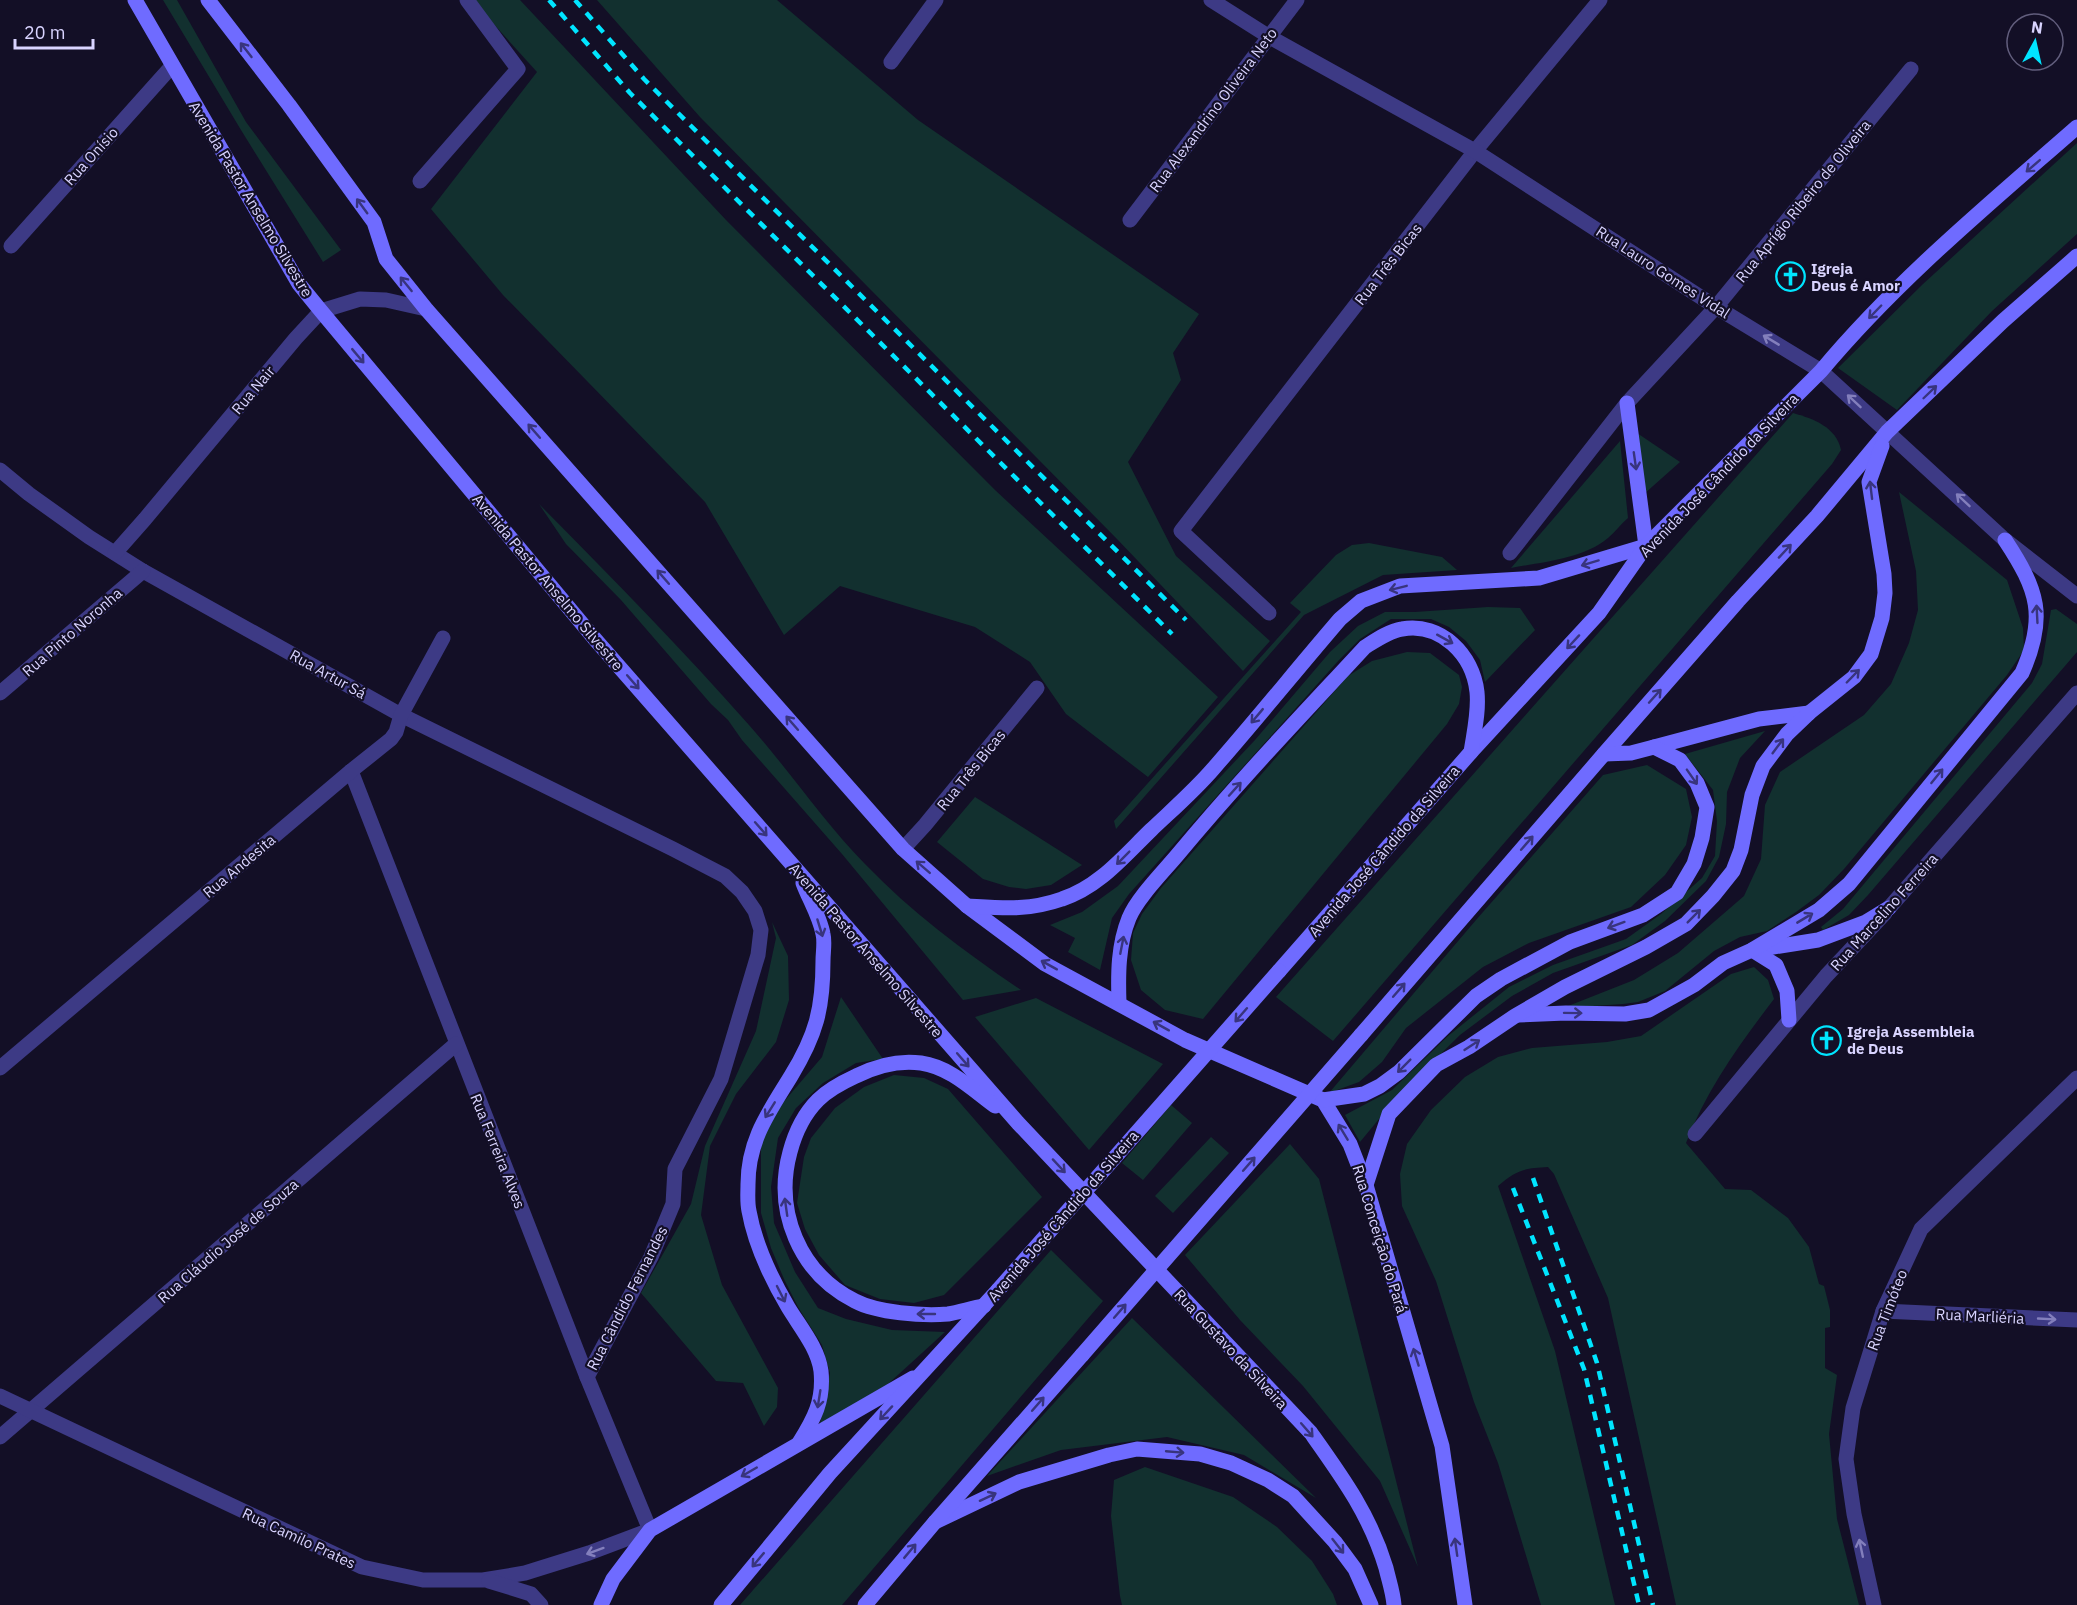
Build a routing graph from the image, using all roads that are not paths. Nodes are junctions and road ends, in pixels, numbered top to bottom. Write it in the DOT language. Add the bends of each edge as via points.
graph roads {
  1 [pos="135,0"];
  2 [pos="208,0"];
  3 [pos="467,0"];
  4 [pos="936,0"];
  5 [pos="1211,0"];
  6 [pos="1297,0"];
  7 [pos="1600,0"];
  8 [pos="1268,36"];
  9 [pos="891,62"];
  10 [pos="172,66"];
  11 [pos="1911,69"];
  12 [pos="2077,127"];
  13 [pos="1475,151"];
  14 [pos="420,181"];
  15 [pos="1130,220"];
  16 [pos="11,246"];
  17 [pos="2077,256"];
  18 [pos="1716,307"];
  19 [pos="426,309"];
  20 [pos="321,311"];
  21 [pos="1821,371"];
  22 [pos="1627,403"];
  23 [pos="1887,432"];
  24 [pos="0,470"];
  25 [pos="2005,540"];
  26 [pos="1646,546"];
  27 [pos="115,553"];
  28 [pos="1510,553"];
  29 [pos="143,571"];
  30 [pos="2077,596"];
  31 [pos="1269,613"];
  32 [pos="443,638"];
  33 [pos="1037,688"];
  34 [pos="0,693"];
  35 [pos="2077,693"];
  36 [pos="1809,713"];
  37 [pos="401,715"];
  38 [pos="1654,747"];
  39 [pos="1471,752"];
  40 [pos="1604,754"];
  41 [pos="351,771"];
  42 [pos="674,849"];
  43 [pos="903,849"];
  44 [pos="800,874"];
  45 [pos="967,906"];
  46 [pos="1889,908"];
  47 [pos="1752,950"];
  48 [pos="1119,1003"];
  49 [pos="1515,1016"];
  50 [pos="1789,1020"];
  51 [pos="456,1044"];
  52 [pos="0,1068"];
  53 [pos="2077,1078"];
  54 [pos="1323,1100"];
  55 [pos="1018,1123"];
  56 [pos="1695,1134"];
  57 [pos="1366,1185"];
  58 [pos="984,1306"];
  59 [pos="1883,1311"];
  60 [pos="2077,1320"];
  61 [pos="926,1370"];
  62 [pos="587,1377"];
  63 [pos="0,1396"];
  64 [pos="31,1411"];
  65 [pos="0,1437"];
  66 [pos="799,1443"];
  67 [pos="935,1522"];
  68 [pos="650,1530"];
  69 [pos="483,1580"];
  70 [pos="541,1605"];
  71 [pos="601,1605"];
  72 [pos="721,1605"];
  73 [pos="865,1605"];
  74 [pos="1371,1605"];
  75 [pos="1394,1605"];
  76 [pos="1465,1605"];
  77 [pos="1874,1605"];
  1 -- 10 [label="main road, Avenida Pastor Anselmo Silvestre"];
  19 -- 2 [label="main road, one-way" via="386,259 374,222"];
  3 -- 14 [label="street" via="518,69"];
  4 -- 9 [label="street"];
  5 -- 8 [label="street, Rua Lauro Gomes Vidal"];
  6 -- 8 [label="street, Rua Alexandrino Oliveira Neto"];
  7 -- 13 [label="street, Rua Três Bicas"];
  8 -- 13 [label="street, Rua Lauro Gomes Vidal"];
  8 -- 15 [label="street, Rua Alexandrino Oliveira Neto"];
  10 -- 16 [label="street, Rua Onísio"];
  10 -- 20 [label="main road, Avenida Pastor Anselmo Silvestre" via="299,284"];
  11 -- 18 [label="street, Rua Aprígio Ribeiro de Oliveira"];
  12 -- 21 [label="main road, Avenida José Cândido da Silveira, one-way" via="1926,260"];
  13 -- 18 [label="street, Rua Lauro Gomes Vidal"];
  13 -- 31 [label="street, Rua Três Bicas" via="1181,531"];
  23 -- 17 [label="main road, one-way"];
  21 -- 18 [label="street, Rua Lauro Gomes Vidal, one-way"];
  18 -- 22 [label="street, Rua Aprígio Ribeiro de Oliveira"];
  19 -- 20 [label="street" via="368,298"];
  43 -- 19 [label="main road, one-way"];
  20 -- 27 [label="street, Rua Nair"];
  20 -- 44 [label="main road, Avenida Pastor Anselmo Silvestre, one-way" via="594,638"];
  23 -- 21 [label="street, Rua Lauro Gomes Vidal, one-way"];
  21 -- 26 [label="main road, Avenida José Cândido da Silveira"];
  22 -- 26 [label="main road, one-way"];
  22 -- 28 [label="street, Rua Aprígio Ribeiro de Oliveira"];
  25 -- 23 [label="street, Rua Lauro Gomes Vidal, one-way"];
  36 -- 23 [label="main road, one-way" via="1854,677 1871,654 1882,618 1884,574 1869,482"];
  40 -- 23 [label="main road, one-way"];
  24 -- 27 [label="street, Rua Artur Sá"];
  25 -- 30 [label="street, Rua Lauro Gomes Vidal"];
  47 -- 25 [label="main road, one-way" via="1819,910 1849,884 2022,673 2032,650 2037,607 2021,564"];
  26 -- 39 [label="main road, Avenida José Cândido da Silveira, one-way" via="1599,613"];
  26 -- 45 [label="main road, one-way" via="1539,578 1400,586 1361,601 1340,619 1212,771 1106,874 1083,890 1036,907"];
  27 -- 29 [label="street, Rua Artur Sá"];
  29 -- 34 [label="street, Rua Pinto Noronha"];
  29 -- 37 [label="street, Rua Artur Sá"];
  32 -- 37 [label="street, Rua Andesita"];
  33 -- 43 [label="street, Rua Três Bicas"];
  35 -- 46 [label="street, Rua Marcelino Ferreira"];
  36 -- 38 [label="main road" via="1759,719"];
  49 -- 36 [label="main road, one-way" via="1686,924 1713,897 1733,871 1752,795 1764,766 1787,734"];
  37 -- 41 [label="street, Rua Andesita" via="391,740"];
  37 -- 42 [label="street, Rua Artur Sá"];
  38 -- 40 [label="main road"];
  38 -- 54 [label="main road, one-way" via="1680,760 1697,783 1707,807 1694,864 1677,893 1643,915 1570,942 1501,979 1476,996 1380,1086 1364,1094"];
  48 -- 39 [label="main road, one-way" via="1121,943 1130,915 1230,794 1365,647 1402,629 1423,629 1459,648 1470,665 1477,691 1478,713"];
  39 -- 58 [label="main road, Avenida José Cândido da Silveira, one-way, bridge"];
  67 -- 40 [label="main road, one-way, bridge"];
  41 -- 51 [label="street, Rua Ferreira Alves"];
  41 -- 52 [label="street, Rua Andesita"];
  42 -- 62 [label="street, Rua Cândido Fernandes" via="725,876 742,892 755,911 761,930 758,955 721,1079 675,1169 673,1204 651,1257"];
  45 -- 43 [label="main road, one-way"];
  44 -- 55 [label="main road, Avenida Pastor Anselmo Silvestre, one-way"];
  44 -- 66 [label="main road, one-way" via="823,934 819,1016 805,1053 763,1120 748,1170 748,1209 755,1235 821,1371 817,1413"];
  48 -- 45 [label="main road, one-way" via="1045,964"];
  46 -- 47 [label="main road" via="1866,922 1818,940"];
  46 -- 50 [label="street, Rua Marcelino Ferreira"];
  49 -- 47 [label="main road, one-way" via="1649,1010"];
  47 -- 50 [label="main road" via="1776,965 1787,991"];
  54 -- 48 [label="main road, one-way" via="1185,1040"];
  57 -- 49 [label="main road, one-way" via="1389,1114 1436,1065"];
  50 -- 56 [label="street, Rua Marcelino Ferreira"];
  51 -- 62 [label="street, Rua Ferreira Alves"];
  51 -- 64 [label="street, Rua Cláudio José de Souza"];
  53 -- 59 [label="street, Rua Timóteo" via="1921,1228"];
  57 -- 54 [label="main road, Rua Conceição do Pará, one-way" via="1350,1144"];
  58 -- 55 [label="main road, one-way" via="949,1314 886,1310 856,1302 830,1285 807,1261 792,1231 786,1213 788,1162 795,1134 818,1100 842,1082 873,1067 922,1063 952,1074"];
  55 -- 75 [label="main road, Rua Gustavo da Silveira, one-way" via="1311,1434 1351,1488 1379,1545"];
  76 -- 57 [label="main road, Rua Conceição do Pará, one-way" via="1442,1446"];
  58 -- 61 [label="main road, Avenida José Cândido da Silveira"];
  59 -- 60 [label="street, Rua Marliéria, one-way"];
  77 -- 59 [label="street, Rua Timóteo, one-way" via="1846,1458 1853,1408"];
  61 -- 66 [label="main road"];
  61 -- 72 [label="main road, Avenida José Cândido da Silveira, one-way" via="831,1473"];
  62 -- 68 [label="street, Rua Ferreira Alves"];
  63 -- 64 [label="street, Rua Camilo Prates"];
  64 -- 65 [label="street, Rua Cláudio José de Souza"];
  64 -- 69 [label="street, Rua Camilo Prates" via="362,1567 423,1580"];
  66 -- 68 [label="main road, one-way"];
  73 -- 67 [label="main road, one-way"];
  67 -- 74 [label="main road, one-way" via="1019,1482 1109,1455 1137,1449 1200,1454 1240,1467 1293,1496 1355,1569"];
  68 -- 69 [label="street, Rua Camilo Prates, one-way" via="525,1573"];
  68 -- 71 [label="main road" via="613,1579"];
  69 -- 70 [label="street" via="531,1594"];
}
